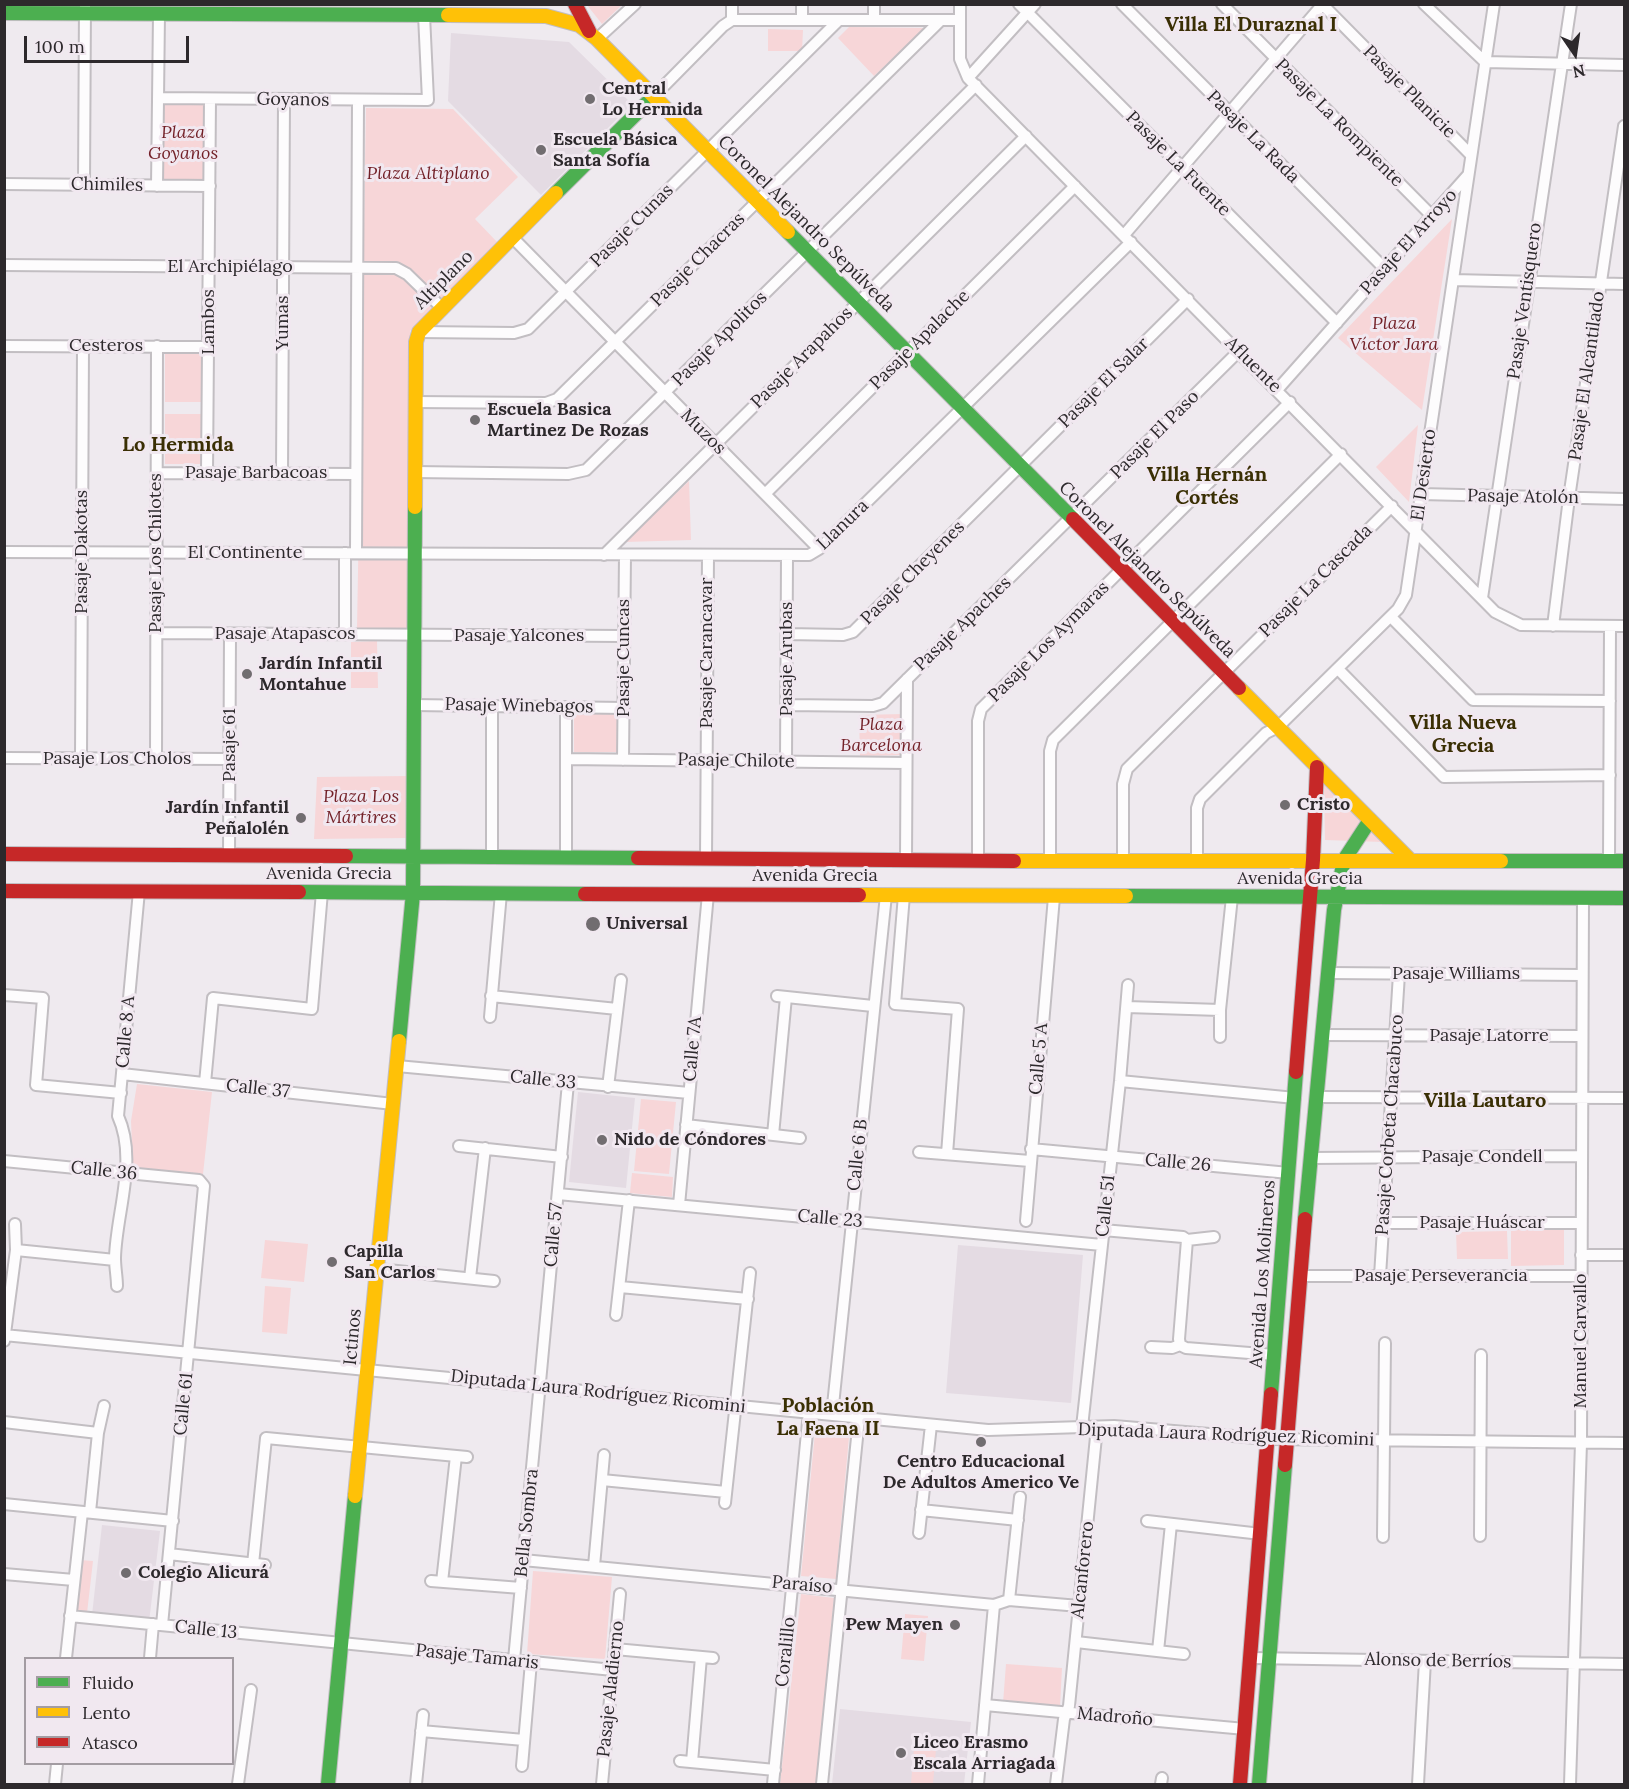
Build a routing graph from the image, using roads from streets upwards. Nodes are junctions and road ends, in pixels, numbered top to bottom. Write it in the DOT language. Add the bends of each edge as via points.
graph roads {
  1 [pos="575,4"];
  2 [pos="635,4"];
  3 [pos="732,4"];
  4 [pos="802,4"];
  5 [pos="874,4"];
  6 [pos="960,4"];
  7 [pos="1122,4"];
  8 [pos="1222,4"];
  9 [pos="1424,4"];
  10 [pos="1494,4"];
  11 [pos="1571,4"];
  12 [pos="1323,5"];
  13 [pos="1027,7"];
  14 [pos="85,9"];
  15 [pos="261,10"];
  16 [pos="547,10"];
  17 [pos="4,13"];
  18 [pos="159,14"];
  19 [pos="424,15"];
  20 [pos="732,20"];
  21 [pos="802,20"];
  22 [pos="839,20"];
  23 [pos="874,20"];
  24 [pos="941,20"];
  25 [pos="960,20"];
  26 [pos="593,35"];
  27 [pos="1276,59"];
  28 [pos="1485,62"];
  29 [pos="1562,64"];
  30 [pos="1624,65"];
  31 [pos="972,81"];
  32 [pos="654,96"];
  33 [pos="158,98"];
  34 [pos="210,99"];
  35 [pos="284,100"];
  36 [pos="358,100"];
  37 [pos="1229,113"];
  38 [pos="1624,126"];
  39 [pos="1026,136"];
  40 [pos="708,151"];
  41 [pos="1471,155"];
  42 [pos="1182,167"];
  43 [pos="1468,175"];
  44 [pos="4,184"];
  45 [pos="84,184"];
  46 [pos="157,186"];
  47 [pos="210,186"];
  48 [pos="1075,186"];
  49 [pos="758,201"];
  50 [pos="1432,216"];
  51 [pos="512,237"];
  52 [pos="1127,238"];
  53 [pos="808,252"];
  54 [pos="4,265"];
  55 [pos="209,267"];
  56 [pos="283,267"];
  57 [pos="357,268"];
  58 [pos="1385,269"];
  59 [pos="1453,280"];
  60 [pos="1528,282"];
  61 [pos="1600,283"];
  62 [pos="1624,284"];
  63 [pos="566,292"];
  64 [pos="1188,299"];
  65 [pos="858,303"];
  66 [pos="441,307"];
  67 [pos="1337,323"];
  68 [pos="419,332"];
  69 [pos="615,342"];
  70 [pos="4,346"];
  71 [pos="83,346"];
  72 [pos="157,346"];
  73 [pos="208,347"];
  74 [pos="1239,351"];
  75 [pos="907,352"];
  76 [pos="1277,390"];
  77 [pos="665,393"];
  78 [pos="415,402"];
  79 [pos="1290,402"];
  80 [pos="963,408"];
  81 [pos="715,444"];
  82 [pos="1341,454"];
  83 [pos="1020,466"];
  84 [pos="415,472"];
  85 [pos="157,473"];
  86 [pos="207,473"];
  87 [pos="282,473"];
  88 [pos="356,474"];
  89 [pos="765,494"];
  90 [pos="1421,494"];
  91 [pos="1497,497"];
  92 [pos="1569,498"];
  93 [pos="1624,499"];
  94 [pos="1392,506"];
  95 [pos="1071,518"];
  96 [pos="1416,530"];
  97 [pos="819,549"];
  98 [pos="4,552"];
  99 [pos="82,552"];
  100 [pos="156,552"];
  101 [pos="350,553"];
  102 [pos="414,554"];
  103 [pos="604,555"];
  104 [pos="624,555"];
  105 [pos="708,555"];
  106 [pos="787,556"];
  107 [pos="1122,570"];
  108 [pos="1482,598"];
  109 [pos="1391,617"];
  110 [pos="1173,621"];
  111 [pos="1553,626"];
  112 [pos="1610,626"];
  113 [pos="1624,626"];
  114 [pos="156,633"];
  115 [pos="230,634"];
  116 [pos="345,634"];
  117 [pos="787,634"];
  118 [pos="414,635"];
  119 [pos="624,636"];
  120 [pos="1338,669"];
  121 [pos="1224,673"];
  122 [pos="907,679"];
  123 [pos="1610,701"];
  124 [pos="414,705"];
  125 [pos="787,705"];
  126 [pos="492,706"];
  127 [pos="566,707"];
  128 [pos="623,708"];
  129 [pos="1278,728"];
  130 [pos="4,758"];
  131 [pos="81,758"];
  132 [pos="156,759"];
  133 [pos="230,759"];
  134 [pos="566,759"];
  135 [pos="623,760"];
  136 [pos="707,761"];
  137 [pos="786,762"];
  138 [pos="906,763"];
  139 [pos="1317,766"];
  140 [pos="1610,774"];
  141 [pos="1370,820"];
  142 [pos="4,854"];
  143 [pos="229,856"];
  144 [pos="414,858"];
  145 [pos="492,858"];
  146 [pos="566,858"];
  147 [pos="706,858"];
  148 [pos="906,860"];
  149 [pos="978,860"];
  150 [pos="1313,860"];
  151 [pos="1344,860"];
  152 [pos="1410,860"];
  153 [pos="1050,861"];
  154 [pos="1123,861"];
  155 [pos="1197,861"];
  156 [pos="1609,861"];
  157 [pos="1624,861"];
  158 [pos="4,891"];
  159 [pos="140,891"];
  160 [pos="322,892"];
  161 [pos="413,892"];
  162 [pos="501,893"];
  163 [pos="708,894"];
  164 [pos="886,895"];
  165 [pos="904,895"];
  166 [pos="1336,896"];
  167 [pos="1054,897"];
  168 [pos="1232,897"];
  169 [pos="1310,897"];
  170 [pos="1583,898"];
  171 [pos="1624,898"];
  172 [pos="1329,973"];
  173 [pos="1399,974"];
  174 [pos="1582,975"];
  175 [pos="621,980"];
  176 [pos="1128,985"];
  177 [pos="4,995"];
  178 [pos="491,996"];
  179 [pos="873,1006"];
  180 [pos="1128,1006"];
  181 [pos="617,1009"];
  182 [pos="1220,1010"];
  183 [pos="489,1017"];
  184 [pos="1323,1035"];
  185 [pos="1395,1035"];
  186 [pos="1220,1036"];
  187 [pos="1582,1036"];
  188 [pos="397,1066"];
  189 [pos="122,1074"];
  190 [pos="1120,1082"];
  191 [pos="205,1083"];
  192 [pos="568,1083"];
  193 [pos="608,1087"];
  194 [pos="121,1093"];
  195 [pos="689,1093"];
  196 [pos="1317,1097"];
  197 [pos="1295,1098"];
  198 [pos="1392,1098"];
  199 [pos="1582,1098"];
  200 [pos="1624,1098"];
  201 [pos="393,1104"];
  202 [pos="686,1125"];
  203 [pos="773,1135"];
  204 [pos="800,1137"];
  205 [pos="459,1146"];
  206 [pos="485,1148"];
  207 [pos="1031,1149"];
  208 [pos="920,1152"];
  209 [pos="947,1154"];
  210 [pos="1111,1156"];
  211 [pos="1582,1156"];
  212 [pos="562,1157"];
  213 [pos="1311,1158"];
  214 [pos="1388,1158"];
  215 [pos="4,1161"];
  216 [pos="1030,1161"];
  217 [pos="125,1173"];
  218 [pos="1289,1173"];
  219 [pos="203,1183"];
  220 [pos="558,1194"];
  221 [pos="629,1200"];
  222 [pos="679,1205"];
  223 [pos="851,1221"];
  224 [pos="1026,1221"];
  225 [pos="1383,1223"];
  226 [pos="1581,1223"];
  227 [pos="15,1224"];
  228 [pos="1103,1230"];
  229 [pos="1214,1237"];
  230 [pos="1186,1240"];
  231 [pos="1102,1245"];
  232 [pos="16,1250"];
  233 [pos="1581,1255"];
  234 [pos="1624,1255"];
  235 [pos="115,1260"];
  236 [pos="378,1269"];
  237 [pos="750,1273"];
  238 [pos="1300,1276"];
  239 [pos="1380,1276"];
  240 [pos="1581,1276"];
  241 [pos="470,1278"];
  242 [pos="494,1281"];
  243 [pos="117,1286"];
  244 [pos="620,1287"];
  245 [pos="748,1299"];
  246 [pos="616,1315"];
  247 [pos="5,1335"];
  248 [pos="4,1341"];
  249 [pos="1385,1342"];
  250 [pos="1180,1345"];
  251 [pos="1151,1347"];
  252 [pos="189,1353"];
  253 [pos="1275,1355"];
  254 [pos="1481,1355"];
  255 [pos="368,1370"];
  256 [pos="540,1386"];
  257 [pos="104,1406"];
  258 [pos="736,1406"];
  259 [pos="809,1412"];
  260 [pos="832,1415"];
  261 [pos="859,1418"];
  262 [pos="4,1422"];
  263 [pos="931,1425"];
  264 [pos="1082,1427"];
  265 [pos="1097,1427"];
  266 [pos="98,1433"];
  267 [pos="1269,1439"];
  268 [pos="1287,1440"];
  269 [pos="1384,1442"];
  270 [pos="1480,1442"];
  271 [pos="1581,1443"];
  272 [pos="1624,1443"];
  273 [pos="360,1448"];
  274 [pos="604,1455"];
  275 [pos="602,1479"];
  276 [pos="1020,1497"];
  277 [pos="4,1504"];
  278 [pos="921,1510"];
  279 [pos="86,1512"];
  280 [pos="1018,1520"];
  281 [pos="172,1521"];
  282 [pos="1147,1521"];
  283 [pos="1171,1524"];
  284 [pos="919,1533"];
  285 [pos="1261,1534"];
  286 [pos="1480,1536"];
  287 [pos="1383,1537"];
  288 [pos="169,1554"];
  289 [pos="524,1560"];
  290 [pos="253,1564"];
  291 [pos="265,1565"];
  292 [pos="594,1566"];
  293 [pos="4,1574"];
  294 [pos="74,1580"];
  295 [pos="793,1585"];
  296 [pos="521,1588"];
  297 [pos="842,1589"];
  298 [pos="620,1594"];
  299 [pos="1009,1600"];
  300 [pos="994,1605"];
  301 [pos="1079,1606"];
  302 [pos="70,1616"];
  303 [pos="158,1625"];
  304 [pos="1076,1642"];
  305 [pos="342,1643"];
  306 [pos="615,1649"];
  307 [pos="1158,1651"];
  308 [pos="1185,1654"];
  309 [pos="66,1657"];
  310 [pos="150,1657"];
  311 [pos="701,1657"];
  312 [pos="713,1658"];
  313 [pos="1251,1658"];
  314 [pos="1269,1658"];
  315 [pos="514,1660"];
  316 [pos="1425,1661"];
  317 [pos="531,1662"];
  318 [pos="1576,1663"];
  319 [pos="1624,1664"];
  320 [pos="613,1670"];
  321 [pos="251,1690"];
  322 [pos="985,1705"];
  323 [pos="234,1713"];
  324 [pos="1066,1713"];
  325 [pos="246,1714"];
  326 [pos="423,1714"];
  327 [pos="1245,1729"];
  328 [pos="421,1731"];
  329 [pos="524,1740"];
  330 [pos="680,1761"];
  331 [pos="692,1762"];
  332 [pos="57,1765"];
  333 [pos="522,1766"];
  334 [pos="775,1770"];
  335 [pos="55,1785"];
  336 [pos="238,1785"];
  337 [pos="328,1785"];
  338 [pos="416,1785"];
  339 [pos="602,1785"];
  340 [pos="773,1785"];
  341 [pos="822,1785"];
  342 [pos="978,1785"];
  343 [pos="1056,1785"];
  344 [pos="1240,1785"];
  345 [pos="1259,1785"];
  346 [pos="1418,1785"];
  347 [pos="1570,1785"];
  1 -- 26 [label="street"];
  2 -- 26 [label="street"];
  3 -- 20 [label="street"];
  4 -- 21 [label="street"];
  5 -- 23 [label="street"];
  6 -- 25 [label="street, Afluente"];
  7 -- 37 [label="street, Pasaje La Rada"];
  8 -- 27 [label="street, Pasaje La Rompiente"];
  9 -- 28 [label="street"];
  10 -- 28 [label="street, El Desierto"];
  11 -- 29 [label="street, Pasaje Ventisquero"];
  12 -- 27 [label="street, Llanura"];
  12 -- 41 [label="street, Pasaje Planicie"];
  13 -- 31 [label="street, Pasaje Apolitos"];
  13 -- 42 [label="street, Pasaje La Fuente"];
  14 -- 17 [label="street, Coronel Alejandro Sepúlveda"];
  14 -- 18 [label="street, Coronel Alejandro Sepúlveda"];
  14 -- 45 [label="street"];
  15 -- 18 [label="street, Coronel Alejandro Sepúlveda"];
  15 -- 19 [label="street, Coronel Alejandro Sepúlveda"];
  16 -- 19 [label="street, Coronel Alejandro Sepúlveda"];
  16 -- 26 [label="street, Coronel Alejandro Sepúlveda"];
  18 -- 33 [label="street"];
  19 -- 36 [label="street, Goyanos" via="428,100"];
  20 -- 21 [label="street"];
  20 -- 32 [label="street, Altiplano"];
  21 -- 22 [label="street"];
  22 -- 23 [label="street"];
  22 -- 40 [label="street, Pasaje Cunas"];
  23 -- 24 [label="street"];
  24 -- 25 [label="street"];
  24 -- 49 [label="street, Pasaje Chacras"];
  25 -- 31 [label="street, Afluente" via="960,58"];
  26 -- 32 [label="street, Coronel Alejandro Sepúlveda"];
  27 -- 37 [label="street, Llanura"];
  27 -- 50 [label="street, Pasaje La Rompiente"];
  28 -- 29 [label="street"];
  28 -- 41 [label="street, El Desierto"];
  29 -- 30 [label="street"];
  29 -- 60 [label="street, Pasaje Ventisquero"];
  31 -- 39 [label="street, Afluente"];
  31 -- 53 [label="street, Pasaje Apolitos"];
  32 -- 40 [label="street, Coronel Alejandro Sepúlveda"];
  32 -- 51 [label="street, Altiplano"];
  33 -- 34 [label="street, Goyanos"];
  33 -- 46 [label="street"];
  34 -- 35 [label="street, Goyanos"];
  34 -- 47 [label="street, Lambos"];
  35 -- 36 [label="street, Goyanos"];
  35 -- 56 [label="street, Yumas"];
  36 -- 57 [label="street"];
  37 -- 42 [label="street, Llanura"];
  37 -- 58 [label="street, Pasaje La Rada"];
  38 -- 61 [label="street, Pasaje El Alcantilado"];
  39 -- 48 [label="street, Afluente"];
  39 -- 65 [label="street, Pasaje Arapahos"];
  40 -- 49 [label="street, Coronel Alejandro Sepúlveda"];
  40 -- 63 [label="street, Pasaje Cunas"];
  41 -- 43 [label="street, El Desierto"];
  42 -- 52 [label="street, Llanura"];
  42 -- 67 [label="street, Pasaje La Fuente"];
  43 -- 50 [label="street, Pasaje El Arroyo"];
  43 -- 59 [label="street, El Desierto"];
  44 -- 45 [label="street, Chimiles"];
  45 -- 46 [label="street, Chimiles"];
  46 -- 47 [label="street, Chimiles"];
  47 -- 55 [label="street, Lambos"];
  48 -- 52 [label="street, Afluente"];
  48 -- 75 [label="street, Pasaje Apalache"];
  49 -- 53 [label="street, Coronel Alejandro Sepúlveda"];
  49 -- 69 [label="street, Pasaje Chacras"];
  50 -- 58 [label="street, Pasaje El Arroyo"];
  51 -- 63 [label="street, Muzos"];
  51 -- 66 [label="street, Altiplano"];
  52 -- 64 [label="street, Afluente"];
  52 -- 80 [label="street, Llanura"];
  53 -- 65 [label="street, Coronel Alejandro Sepúlveda"];
  53 -- 77 [label="street, Pasaje Apolitos"];
  54 -- 55 [label="street, El Archipiélago"];
  55 -- 56 [label="street, El Archipiélago"];
  55 -- 73 [label="street, Lambos"];
  56 -- 57 [label="street, El Archipiélago"];
  56 -- 87 [label="street, Yumas"];
  57 -- 66 [label="street, El Archipiélago" via="402,270"];
  57 -- 88 [label="street"];
  58 -- 67 [label="street, Pasaje El Arroyo"];
  59 -- 60 [label="street"];
  59 -- 90 [label="street, El Desierto"];
  60 -- 61 [label="street"];
  60 -- 91 [label="street, Pasaje Ventisquero"];
  61 -- 62 [label="street"];
  61 -- 92 [label="street, Pasaje El Alcantilado"];
  63 -- 68 [label="street, Pasaje Cunas" via="524,331"];
  63 -- 69 [label="street, Muzos"];
  64 -- 74 [label="street, Afluente"];
  64 -- 83 [label="street, Pasaje El Salar"];
  65 -- 75 [label="street, Coronel Alejandro Sepúlveda"];
  65 -- 81 [label="street, Pasaje Arapahos"];
  66 -- 68 [label="street, Altiplano"];
  67 -- 76 [label="street, Pasaje El Arroyo"];
  68 -- 78 [label="street, Altiplano" via="415,347"];
  69 -- 77 [label="street, Muzos"];
  69 -- 78 [label="street, Pasaje Chacras" via="552,402"];
  70 -- 71 [label="street, Cesteros"];
  71 -- 72 [label="street, Cesteros"];
  71 -- 99 [label="street, Pasaje Dakotas"];
  72 -- 73 [label="street, Cesteros"];
  72 -- 85 [label="street, Pasaje Los Chilotes"];
  73 -- 86 [label="street, Lambos"];
  74 -- 76 [label="street, Afluente"];
  74 -- 95 [label="street, Pasaje El Paso"];
  75 -- 80 [label="street, Coronel Alejandro Sepúlveda"];
  75 -- 89 [label="street, Pasaje Apalache"];
  76 -- 79 [label="street, Afluente"];
  77 -- 81 [label="street, Muzos"];
  77 -- 84 [label="street, Pasaje Apolitos" via="591,467 581,472"];
  78 -- 84 [label="street, Altiplano"];
  79 -- 82 [label="street, Afluente"];
  79 -- 107 [label="street"];
  80 -- 83 [label="street, Coronel Alejandro Sepúlveda"];
  80 -- 97 [label="street, Llanura"];
  81 -- 89 [label="street, Muzos"];
  81 -- 103 [label="street, Pasaje Arapahos"];
  82 -- 94 [label="street, Afluente"];
  82 -- 110 [label="street"];
  83 -- 95 [label="street, Coronel Alejandro Sepúlveda"];
  83 -- 117 [label="street, Pasaje Cheyenes" via="853,632"];
  84 -- 102 [label="street, Altiplano"];
  85 -- 86 [label="street, Pasaje Barbacoas"];
  85 -- 100 [label="street, Pasaje Los Chilotes"];
  86 -- 87 [label="street, Pasaje Barbacoas"];
  87 -- 88 [label="street, Pasaje Barbacoas"];
  88 -- 101 [label="street"];
  89 -- 97 [label="street, Muzos"];
  90 -- 91 [label="street, Pasaje Atolón"];
  90 -- 96 [label="street, El Desierto"];
  91 -- 92 [label="street, Pasaje Atolón"];
  91 -- 108 [label="street, Pasaje Ventisquero"];
  92 -- 93 [label="street, Pasaje Atolón"];
  92 -- 111 [label="street, Pasaje El Alcantilado"];
  94 -- 96 [label="street, Afluente"];
  94 -- 121 [label="street, Pasaje La Cascada"];
  95 -- 107 [label="street, Coronel Alejandro Sepúlveda"];
  95 -- 122 [label="street, Pasaje Apaches"];
  96 -- 108 [label="street, Afluente"];
  96 -- 109 [label="street, El Desierto" via="1406,595"];
  97 -- 106 [label="street, Llanura" via="809,555"];
  98 -- 99 [label="street, El Continente"];
  99 -- 100 [label="street, El Continente"];
  99 -- 131 [label="street, Pasaje Dakotas"];
  100 -- 101 [label="street, El Continente"];
  100 -- 114 [label="street, Pasaje Los Chilotes"];
  101 -- 102 [label="street, El Continente"];
  101 -- 116 [label="street"];
  102 -- 103 [label="street, Llanura"];
  102 -- 118 [label="street, Altiplano"];
  103 -- 104 [label="street, Llanura"];
  104 -- 105 [label="street, Llanura"];
  104 -- 119 [label="street, Pasaje Cuncas"];
  105 -- 106 [label="street, Llanura"];
  105 -- 136 [label="street, Pasaje Carancavar"];
  106 -- 117 [label="street, Pasaje Arubas"];
  107 -- 110 [label="street, Coronel Alejandro Sepúlveda"];
  107 -- 149 [label="street, Pasaje Los Aymaras" via="979,713"];
  108 -- 111 [label="street, Afluente" via="1510,622"];
  109 -- 120 [label="street, El Desierto"];
  109 -- 123 [label="street" via="1474,701"];
  110 -- 121 [label="street, Coronel Alejandro Sepúlveda"];
  110 -- 153 [label="street" via="1053,740"];
  111 -- 112 [label="street, Afluente"];
  112 -- 113 [label="street, Afluente"];
  112 -- 123 [label="street"];
  114 -- 115 [label="street, Pasaje Atapascos"];
  114 -- 132 [label="street, Pasaje Los Chilotes"];
  115 -- 116 [label="street, Pasaje Atapascos"];
  115 -- 133 [label="street, Pasaje 61"];
  116 -- 118 [label="street, Pasaje Atapascos"];
  117 -- 125 [label="street, Pasaje Arubas"];
  118 -- 119 [label="street, Pasaje Yalcones"];
  118 -- 124 [label="street, Altiplano"];
  119 -- 128 [label="street, Pasaje Cuncas"];
  120 -- 129 [label="street, El Desierto"];
  120 -- 140 [label="street" via="1444,777"];
  121 -- 129 [label="street, Coronel Alejandro Sepúlveda"];
  121 -- 154 [label="street, Pasaje La Cascada" via="1125,773"];
  122 -- 125 [label="street" via="877,706"];
  122 -- 138 [label="street, Pasaje Apaches"];
  123 -- 140 [label="street"];
  124 -- 126 [label="street, Pasaje Winebagos"];
  124 -- 144 [label="street, Altiplano"];
  125 -- 137 [label="street, Pasaje Arubas"];
  126 -- 127 [label="street, Pasaje Winebagos"];
  126 -- 145 [label="street"];
  127 -- 128 [label="street, Pasaje Winebagos"];
  127 -- 134 [label="street"];
  128 -- 135 [label="street, Pasaje Cuncas"];
  129 -- 139 [label="street, Coronel Alejandro Sepúlveda"];
  129 -- 155 [label="street, El Desierto" via="1266,733 1200,799"];
  130 -- 131 [label="street, Pasaje Los Cholos"];
  131 -- 132 [label="street, Pasaje Los Cholos"];
  132 -- 133 [label="street, Pasaje Los Cholos"];
  133 -- 143 [label="street, Pasaje 61"];
  134 -- 135 [label="street, Pasaje Chilote"];
  134 -- 146 [label="street"];
  135 -- 136 [label="street, Pasaje Chilote"];
  136 -- 137 [label="street, Pasaje Chilote"];
  136 -- 147 [label="street, Pasaje Carancavar"];
  137 -- 138 [label="street, Pasaje Chilote"];
  138 -- 148 [label="street, Pasaje Apaches"];
  139 -- 141 [label="street, Coronel Alejandro Sepúlveda"];
  139 -- 150 [label="street, Avenida Los Molineros"];
  140 -- 156 [label="street"];
  141 -- 151 [label="street, Avenida Los Molineros"];
  141 -- 152 [label="street, Coronel Alejandro Sepúlveda"];
  142 -- 143 [label="street, Avenida Grecia"];
  143 -- 144 [label="street, Avenida Grecia"];
  144 -- 145 [label="street, Avenida Grecia"];
  144 -- 161 [label="street, Altiplano"];
  145 -- 146 [label="street, Avenida Grecia"];
  146 -- 147 [label="street, Avenida Grecia"];
  147 -- 148 [label="street, Avenida Grecia"];
  148 -- 149 [label="street, Avenida Grecia"];
  149 -- 153 [label="street, Avenida Grecia"];
  150 -- 151 [label="street, Avenida Grecia"];
  150 -- 155 [label="street, Avenida Grecia"];
  150 -- 169 [label="street, Avenida Los Molineros"];
  151 -- 152 [label="street, Avenida Grecia"];
  151 -- 166 [label="street, Avenida Los Molineros"];
  152 -- 156 [label="street, Avenida Grecia"];
  153 -- 154 [label="street, Avenida Grecia"];
  154 -- 155 [label="street, Avenida Grecia"];
  156 -- 157 [label="street, Avenida Grecia"];
  158 -- 159 [label="street, Avenida Grecia"];
  159 -- 160 [label="street, Avenida Grecia"];
  159 -- 189 [label="street, Calle 8 A"];
  160 -- 161 [label="street, Avenida Grecia"];
  160 -- 191 [label="street" via="312,1009 213,998"];
  161 -- 162 [label="street, Avenida Grecia"];
  161 -- 188 [label="street, Ictinos"];
  162 -- 163 [label="street, Avenida Grecia"];
  162 -- 178 [label="street"];
  163 -- 164 [label="street, Avenida Grecia"];
  163 -- 195 [label="street, Calle 7A"];
  164 -- 165 [label="street, Avenida Grecia"];
  164 -- 179 [label="street, Calle 6 B"];
  165 -- 167 [label="street, Avenida Grecia"];
  165 -- 209 [label="street" via="895,1004 958,1010"];
  166 -- 169 [label="street, Avenida Grecia"];
  166 -- 170 [label="street, Avenida Grecia"];
  166 -- 172 [label="street, Avenida Los Molineros"];
  167 -- 168 [label="street, Avenida Grecia"];
  167 -- 207 [label="street, Calle 5 A"];
  168 -- 169 [label="street, Avenida Grecia"];
  168 -- 182 [label="street"];
  169 -- 197 [label="street, Avenida Los Molineros"];
  170 -- 171 [label="street, Avenida Grecia"];
  170 -- 174 [label="street, Manuel Carvallo"];
  172 -- 173 [label="street, Pasaje Williams"];
  172 -- 184 [label="street, Avenida Los Molineros"];
  173 -- 174 [label="street, Pasaje Williams"];
  173 -- 185 [label="street, Pasaje Corbeta Chacabuco"];
  174 -- 187 [label="street, Manuel Carvallo"];
  175 -- 181 [label="street"];
  176 -- 180 [label="street, Calle 51"];
  177 -- 194 [label="street" via="43,998 36,1085"];
  178 -- 181 [label="street"];
  178 -- 183 [label="street"];
  179 -- 203 [label="street" via="782,997"];
  179 -- 223 [label="street, Calle 6 B"];
  180 -- 182 [label="street"];
  180 -- 190 [label="street, Calle 51"];
  181 -- 193 [label="street"];
  182 -- 186 [label="street"];
  184 -- 185 [label="street, Pasaje Latorre"];
  184 -- 196 [label="street, Avenida Los Molineros"];
  185 -- 187 [label="street, Pasaje Latorre"];
  185 -- 198 [label="street, Pasaje Corbeta Chacabuco"];
  187 -- 199 [label="street, Manuel Carvallo"];
  188 -- 192 [label="street, Calle 33"];
  188 -- 201 [label="street, Ictinos"];
  189 -- 191 [label="street, Calle 37"];
  189 -- 194 [label="street, Calle 8 A"];
  190 -- 197 [label="street"];
  190 -- 210 [label="street, Calle 51"];
  191 -- 201 [label="street, Calle 37"];
  192 -- 193 [label="street, Calle 33"];
  192 -- 212 [label="street, Calle 57"];
  193 -- 195 [label="street, Calle 33"];
  194 -- 217 [label="street, Calle 8 A" via="118,1116 124,1129"];
  195 -- 202 [label="street, Calle 7A"];
  196 -- 198 [label="street"];
  196 -- 213 [label="street, Avenida Los Molineros"];
  197 -- 218 [label="street, Avenida Los Molineros"];
  198 -- 199 [label="street"];
  198 -- 214 [label="street, Pasaje Corbeta Chacabuco"];
  199 -- 200 [label="street"];
  199 -- 211 [label="street, Manuel Carvallo"];
  201 -- 236 [label="street, Ictinos"];
  202 -- 203 [label="street"];
  202 -- 222 [label="street, Calle 7A"];
  203 -- 204 [label="street"];
  205 -- 206 [label="street"];
  206 -- 212 [label="street"];
  206 -- 241 [label="street"];
  207 -- 210 [label="street, Calle 26"];
  207 -- 216 [label="street, Calle 5 A"];
  208 -- 209 [label="street"];
  209 -- 216 [label="street"];
  210 -- 218 [label="street, Calle 26"];
  210 -- 228 [label="street, Calle 51"];
  211 -- 214 [label="street, Pasaje Condell"];
  211 -- 226 [label="street, Manuel Carvallo"];
  212 -- 220 [label="street, Calle 57"];
  213 -- 214 [label="street, Pasaje Condell"];
  213 -- 238 [label="street, Avenida Los Molineros"];
  214 -- 225 [label="street, Pasaje Corbeta Chacabuco"];
  215 -- 217 [label="street, Calle 36"];
  216 -- 224 [label="street, Calle 5 A"];
  217 -- 219 [label="street, Calle 36"];
  217 -- 235 [label="street"];
  218 -- 253 [label="street, Avenida Los Molineros"];
  219 -- 252 [label="street, Calle 61"];
  220 -- 221 [label="street, Calle 23"];
  220 -- 256 [label="street, Calle 57"];
  221 -- 222 [label="street, Calle 23"];
  221 -- 244 [label="street"];
  222 -- 223 [label="street, Calle 23"];
  223 -- 231 [label="street, Calle 23"];
  223 -- 260 [label="street, Calle 6 B"];
  225 -- 226 [label="street, Pasaje Huáscar"];
  225 -- 239 [label="street, Pasaje Corbeta Chacabuco"];
  226 -- 233 [label="street, Manuel Carvallo"];
  227 -- 232 [label="street"];
  228 -- 230 [label="street"];
  228 -- 231 [label="street, Calle 51"];
  229 -- 230 [label="street"];
  230 -- 250 [label="street"];
  231 -- 264 [label="street, Calle 51"];
  232 -- 235 [label="street"];
  232 -- 247 [label="street"];
  233 -- 234 [label="street"];
  233 -- 240 [label="street, Manuel Carvallo"];
  235 -- 243 [label="street"];
  236 -- 241 [label="street"];
  236 -- 255 [label="street, Ictinos"];
  237 -- 245 [label="street"];
  238 -- 239 [label="street, Pasaje Perseverancia"];
  238 -- 268 [label="street, Avenida Los Molineros"];
  239 -- 240 [label="street, Pasaje Perseverancia"];
  240 -- 271 [label="street, Manuel Carvallo"];
  241 -- 242 [label="street"];
  244 -- 245 [label="street"];
  244 -- 246 [label="street"];
  245 -- 258 [label="street"];
  247 -- 248 [label="street"];
  247 -- 252 [label="street, Diputada Laura Rodríguez Ricomini"];
  249 -- 269 [label="street"];
  250 -- 251 [label="street"];
  250 -- 253 [label="street"];
  252 -- 255 [label="street, Diputada Laura Rodríguez Ricomini"];
  252 -- 281 [label="street, Calle 61"];
  253 -- 267 [label="street, Avenida Los Molineros"];
  254 -- 270 [label="street"];
  255 -- 256 [label="street, Diputada Laura Rodríguez Ricomini"];
  255 -- 273 [label="street, Ictinos"];
  256 -- 258 [label="street, Diputada Laura Rodríguez Ricomini"];
  256 -- 289 [label="street, Bella Sombra"];
  257 -- 266 [label="street"];
  258 -- 259 [label="street, Diputada Laura Rodríguez Ricomini"];
  258 -- 275 [label="street" via="726,1498"];
  259 -- 260 [label="street, Diputada Laura Rodríguez Ricomini"];
  259 -- 295 [label="street, Coralillo"];
  260 -- 261 [label="street, Diputada Laura Rodríguez Ricomini"];
  261 -- 263 [label="street, Diputada Laura Rodríguez Ricomini"];
  261 -- 297 [label="street"];
  262 -- 266 [label="street"];
  263 -- 264 [label="street, Diputada Laura Rodríguez Ricomini" via="1007,1431"];
  263 -- 278 [label="street"];
  264 -- 265 [label="street, Diputada Laura Rodríguez Ricomini"];
  265 -- 267 [label="street, Diputada Laura Rodríguez Ricomini"];
  265 -- 301 [label="street, Alcanforero"];
  266 -- 279 [label="street"];
  267 -- 268 [label="street, Diputada Laura Rodríguez Ricomini"];
  267 -- 285 [label="street, Avenida Los Molineros"];
  268 -- 269 [label="street, Diputada Laura Rodríguez Ricomini"];
  268 -- 314 [label="street, Avenida Los Molineros"];
  269 -- 270 [label="street, Diputada Laura Rodríguez Ricomini"];
  269 -- 287 [label="street"];
  270 -- 271 [label="street, Diputada Laura Rodríguez Ricomini"];
  270 -- 286 [label="street"];
  271 -- 272 [label="street, Diputada Laura Rodríguez Ricomini"];
  271 -- 318 [label="street, Manuel Carvallo"];
  273 -- 290 [label="street" via="266,1438"];
  273 -- 296 [label="street" via="461,1457 437,1581"];
  273 -- 305 [label="street, Ictinos"];
  274 -- 275 [label="street"];
  275 -- 292 [label="street"];
  276 -- 280 [label="street"];
  277 -- 279 [label="street"];
  278 -- 280 [label="street"];
  278 -- 284 [label="street"];
  279 -- 281 [label="street"];
  279 -- 294 [label="street"];
  280 -- 299 [label="street"];
  281 -- 288 [label="street, Calle 61"];
  282 -- 283 [label="street"];
  283 -- 285 [label="street"];
  283 -- 307 [label="street"];
  285 -- 313 [label="street, Avenida Los Molineros"];
  288 -- 290 [label="street"];
  288 -- 303 [label="street, Calle 61"];
  289 -- 292 [label="street, Paraíso"];
  289 -- 296 [label="street, Bella Sombra"];
  290 -- 291 [label="street"];
  292 -- 295 [label="street, Paraíso"];
  293 -- 294 [label="street"];
  294 -- 302 [label="street"];
  295 -- 297 [label="street, Paraíso"];
  295 -- 334 [label="street, Coralillo"];
  296 -- 315 [label="street, Bella Sombra"];
  297 -- 300 [label="street, Paraíso"];
  297 -- 341 [label="street"];
  298 -- 306 [label="street, Pasaje Aladierno"];
  299 -- 300 [label="street, Paraíso"];
  299 -- 301 [label="street, Paraíso"];
  300 -- 322 [label="street"];
  301 -- 304 [label="street, Alcanforero"];
  302 -- 303 [label="street, Calle 13"];
  302 -- 309 [label="street"];
  303 -- 305 [label="street, Calle 13"];
  303 -- 310 [label="street, Calle 61"];
  304 -- 307 [label="street"];
  304 -- 324 [label="street, Alcanforero"];
  305 -- 315 [label="street, Pasaje Tamaris"];
  305 -- 337 [label="street, Ictinos"];
  306 -- 311 [label="street"];
  306 -- 320 [label="street, Pasaje Aladierno"];
  307 -- 308 [label="street"];
  311 -- 312 [label="street"];
  311 -- 331 [label="street"];
  313 -- 314 [label="street, Alonso de Berríos"];
  313 -- 327 [label="street, Avenida Los Molineros"];
  314 -- 316 [label="street, Alonso de Berríos"];
  314 -- 345 [label="street, Avenida Los Molineros"];
  315 -- 317 [label="street, Pasaje Tamaris"];
  316 -- 318 [label="street, Alonso de Berríos"];
  316 -- 346 [label="street"];
  317 -- 320 [label="street, Pasaje Tamaris"];
  317 -- 329 [label="street"];
  318 -- 319 [label="street, Alonso de Berríos"];
  318 -- 347 [label="street, Manuel Carvallo"];
  320 -- 339 [label="street, Pasaje Aladierno"];
  321 -- 325 [label="street"];
  322 -- 324 [label="street, Madroño"];
  322 -- 342 [label="street"];
  323 -- 325 [label="street"];
  324 -- 327 [label="street, Madroño"];
  324 -- 343 [label="street, Alcanforero"];
  325 -- 336 [label="street"];
  326 -- 328 [label="street"];
  327 -- 344 [label="street, Avenida Los Molineros"];
  328 -- 329 [label="street"];
  328 -- 338 [label="street"];
  329 -- 333 [label="street"];
  330 -- 331 [label="street"];
  331 -- 334 [label="street"];
  332 -- 335 [label="street"];
  334 -- 340 [label="street, Coralillo"];
}
